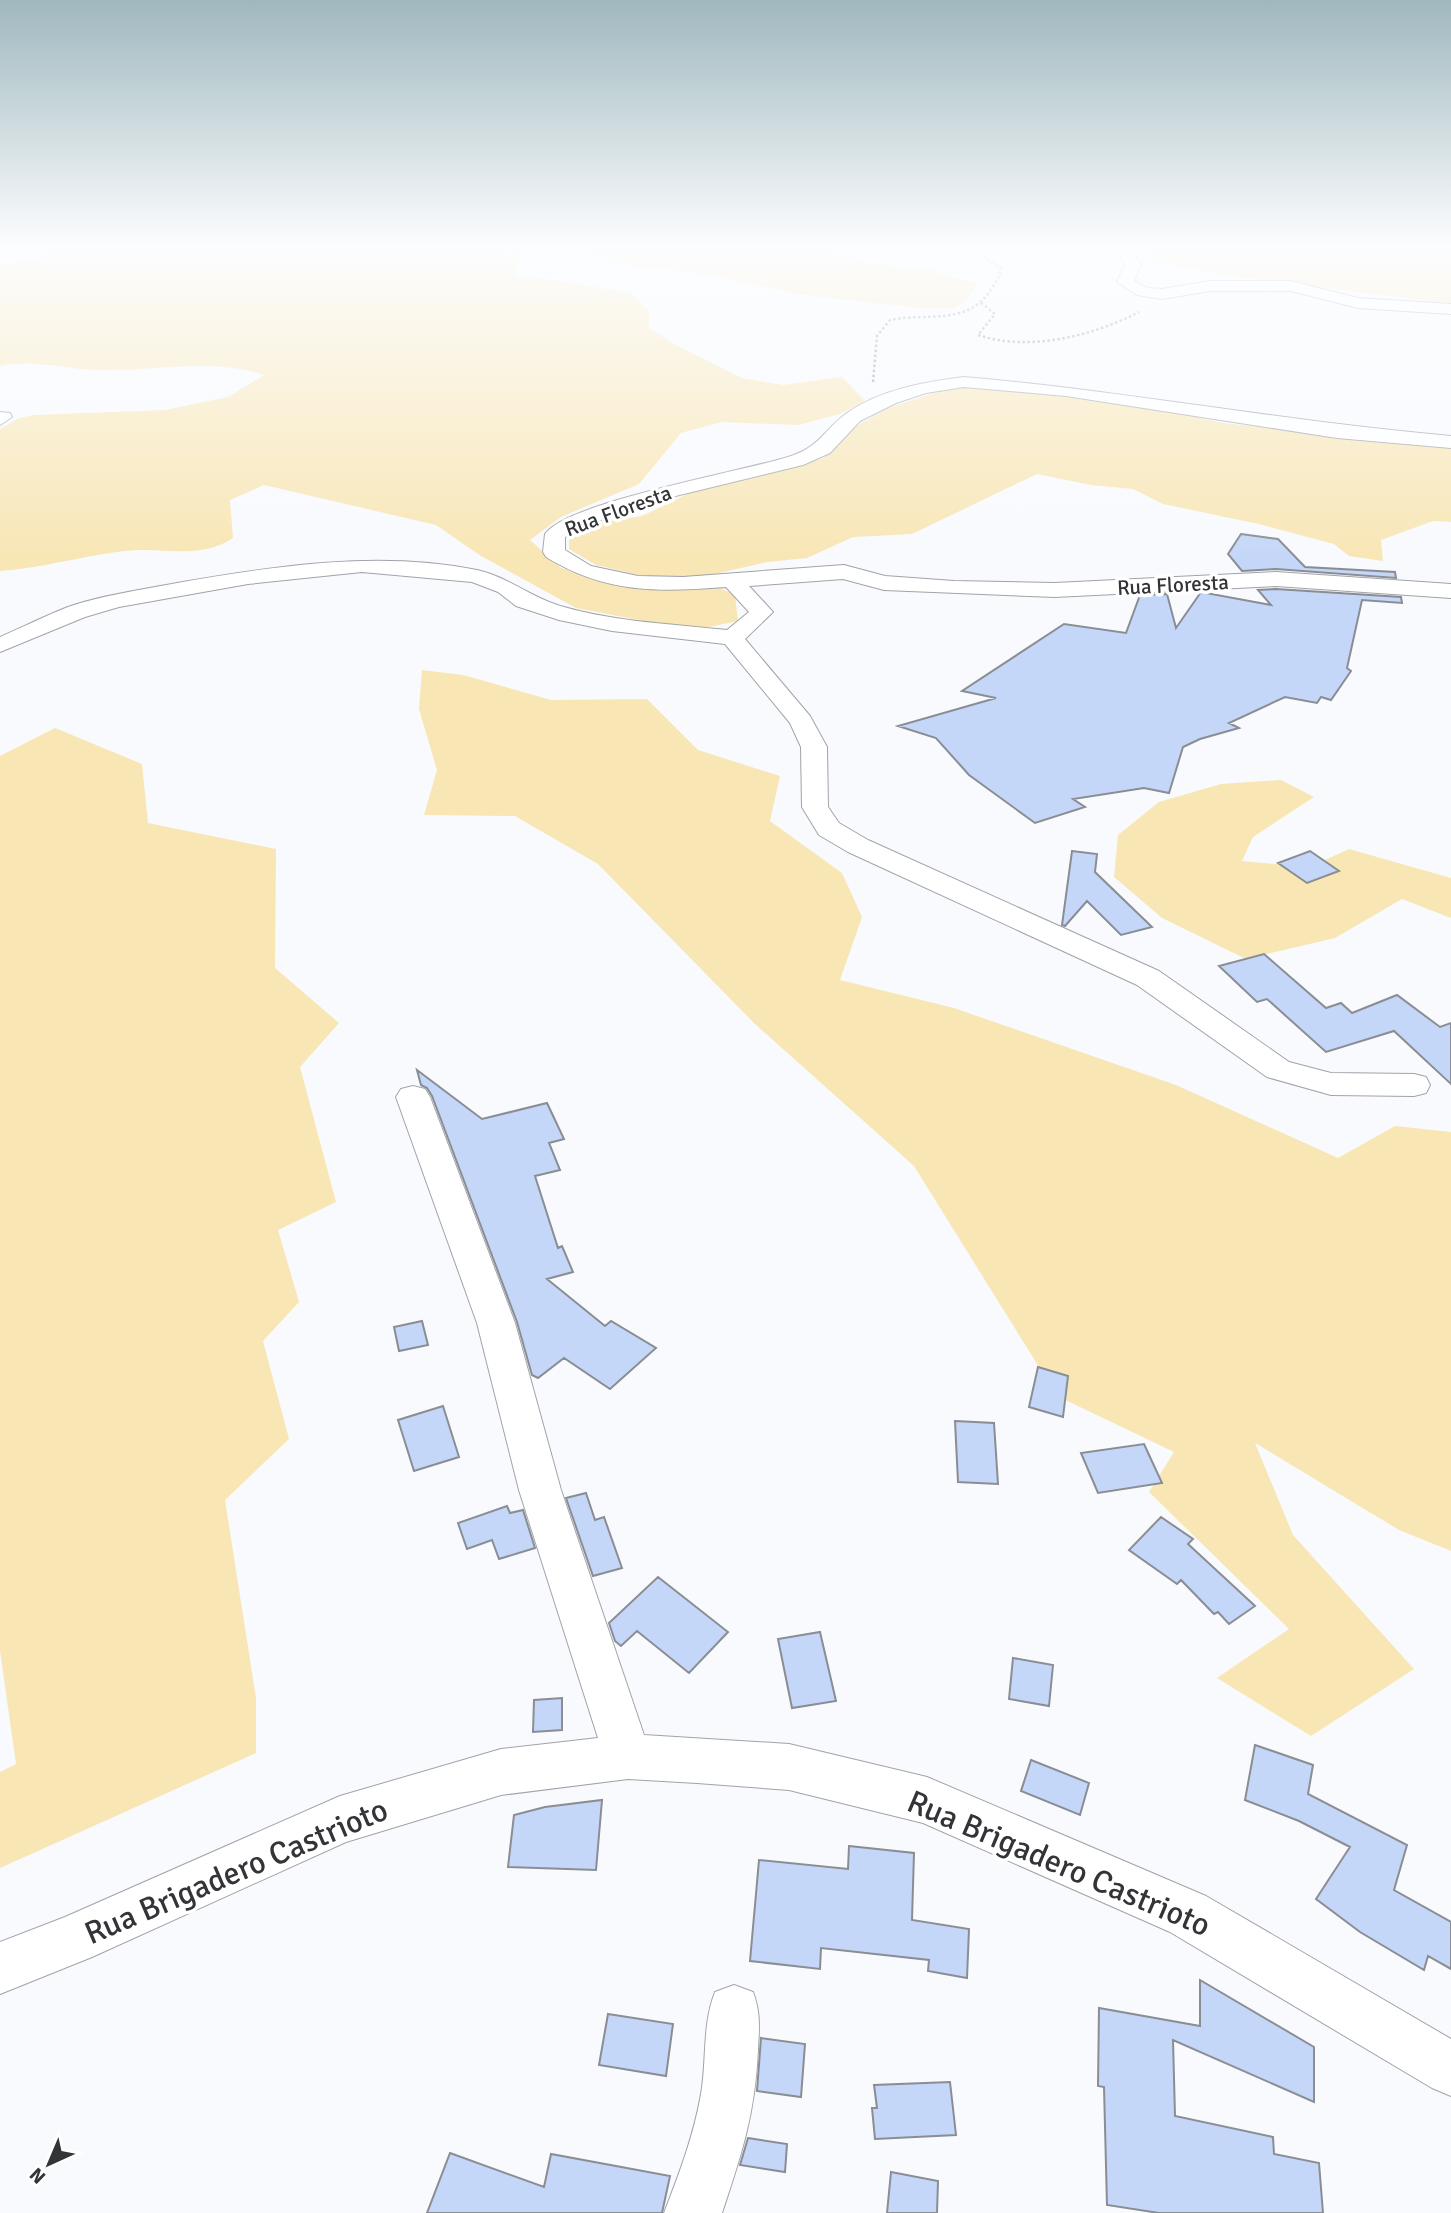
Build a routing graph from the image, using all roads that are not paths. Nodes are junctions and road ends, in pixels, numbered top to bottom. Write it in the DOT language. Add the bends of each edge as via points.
graph roads {
  1 [pos="1451,442"];
  2 [pos="730,579"];
  3 [pos="1451,591"];
  4 [pos="732,638"];
  5 [pos="0,645"];
  6 [pos="1414,1085"];
  7 [pos="413,1097"];
  8 [pos="628,1757"];
  9 [pos="0,1968"];
  10 [pos="734,2011"];
  11 [pos="1451,2069"];
  12 [pos="693,2213"];
  1 -- 2 [label="street, Rua Floresta" via="1337,432 1066,391 964,382 903,395 853,417 823,449 796,461 648,496 555,534 554,552 584,571 638,583"];
  2 -- 3 [label="street, Rua Floresta" via="845,572 884,583 1055,590 1276,579"];
  2 -- 4 [label="street" via="762,612"];
  4 -- 5 [label="street" via="559,613 475,576 362,566 248,577 117,601 77,612"];
  4 -- 6 [label="street" via="801,721 814,747 815,807 829,829 1148,978 1278,1070 1331,1084"];
  7 -- 8 [label="street" via="496,1323 540,1490"];
  8 -- 9 [label="street, Rua Brigadero Castrioto" via="501,1772 340,1820"];
  8 -- 11 [label="street, Rua Brigadero Castrioto" via="789,1768 927,1800 1188,1914"];
  10 -- 12 [label="street" via="722,2130"];
}
